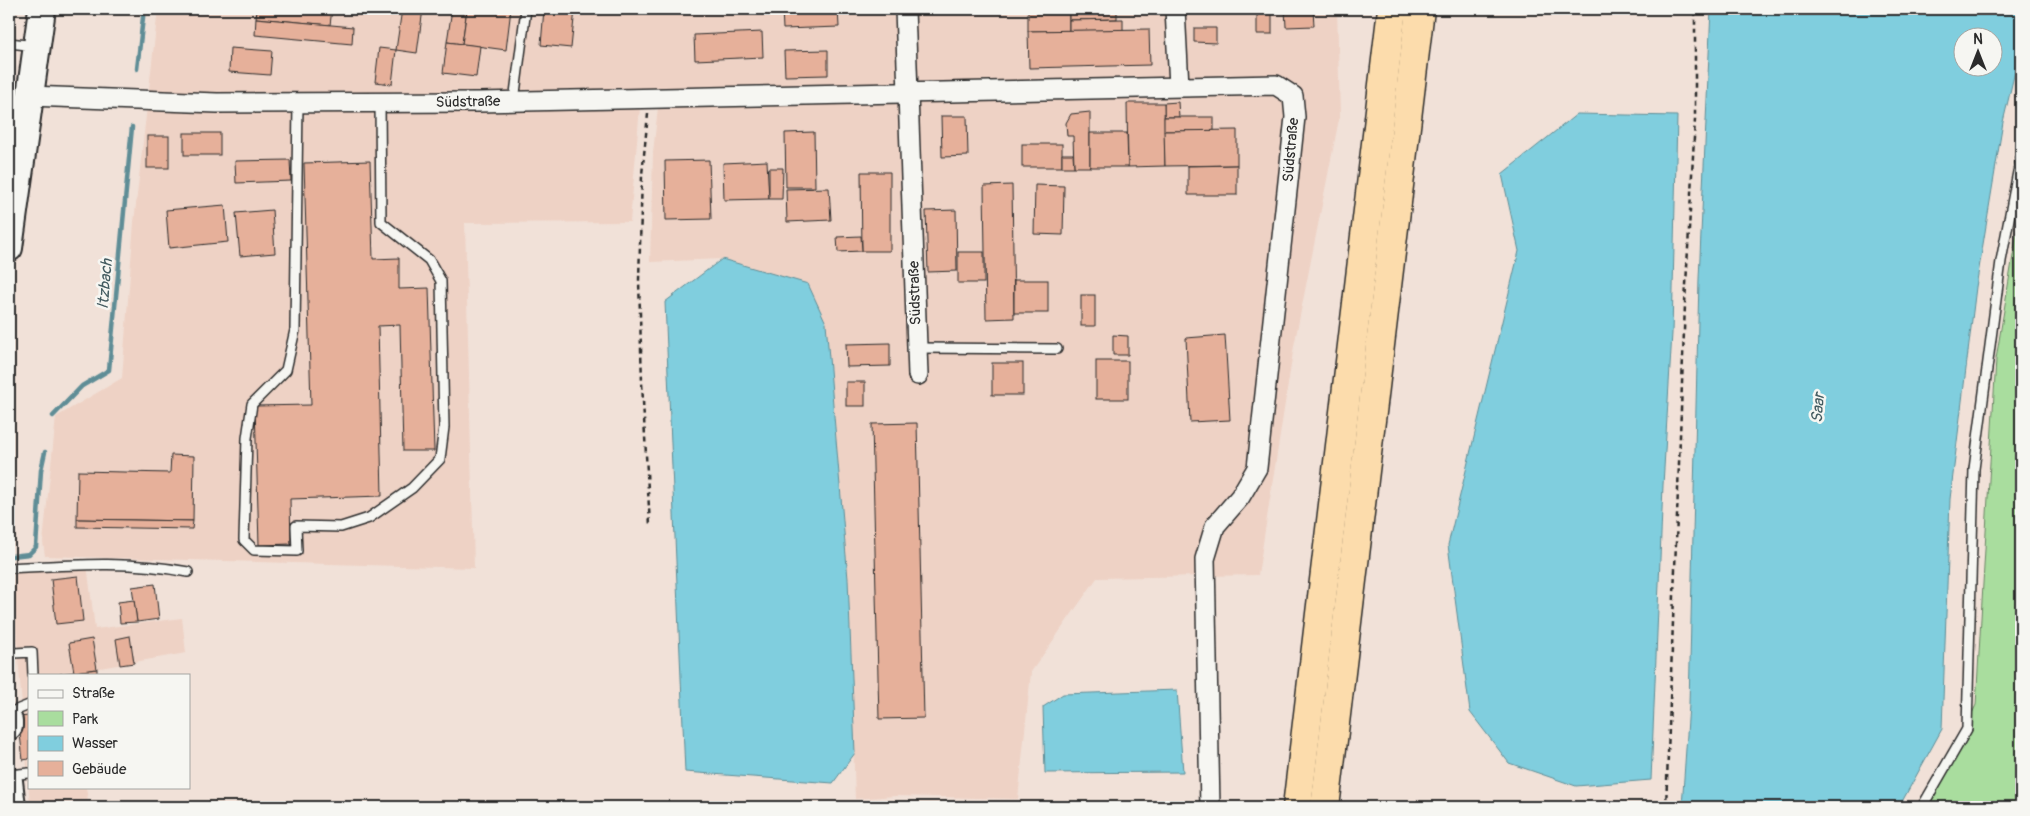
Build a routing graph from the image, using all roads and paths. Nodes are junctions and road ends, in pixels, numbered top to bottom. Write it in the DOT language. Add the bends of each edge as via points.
graph roads {
  1 [pos="42,9"];
  2 [pos="526,9"];
  3 [pos="905,9"];
  4 [pos="1175,9"];
  5 [pos="1392,9"];
  6 [pos="1420,9"];
  7 [pos="1695,9"];
  8 [pos="9,43"];
  9 [pos="36,46"];
  10 [pos="1179,86"];
  11 [pos="907,91"];
  12 [pos="29,96"];
  13 [pos="649,98"];
  14 [pos="514,101"];
  15 [pos="298,103"];
  16 [pos="380,103"];
  17 [pos="2021,156"];
  18 [pos="9,248"];
  19 [pos="917,348"];
  20 [pos="1057,349"];
  21 [pos="918,375"];
  22 [pos="650,526"];
  23 [pos="9,568"];
  24 [pos="188,572"];
  25 [pos="9,649"];
  26 [pos="33,674"];
  27 [pos="28,705"];
  28 [pos="9,713"];
  29 [pos="9,721"];
  30 [pos="9,726"];
  31 [pos="28,773"];
  32 [pos="9,775"];
  33 [pos="9,781"];
  34 [pos="9,803"];
  35 [pos="11,807"];
  36 [pos="1210,807"];
  37 [pos="1297,807"];
  38 [pos="1325,807"];
  39 [pos="1666,807"];
  40 [pos="1922,807"];
  1 -- 9 [label="main road"];
  2 -- 14 [label="lane"];
  3 -- 11 [label="street, Südstraße"];
  4 -- 10 [label="street"];
  5 -- 37 [label="highway"];
  6 -- 38 [label="highway"];
  7 -- 39 [label="path" via="1695,119"];
  8 -- 9 [label="lane"];
  9 -- 12 [label="main road"];
  10 -- 11 [label="street, Südstraße"];
  10 -- 36 [label="street, Südstraße" via="1276,85 1292,96 1295,117 1258,468 1216,526 1205,559"];
  11 -- 13 [label="street, Südstraße"];
  11 -- 19 [label="street, Südstraße"];
  12 -- 15 [label="street, Südstraße" via="217,104"];
  12 -- 18 [label="main road"];
  13 -- 14 [label="street, Südstraße"];
  13 -- 22 [label="path" via="642,175 639,280"];
  14 -- 16 [label="street, Südstraße"];
  15 -- 16 [label="street, Südstraße"];
  15 -- 16 [label="lane" via="296,330 286,370 252,404 247,438 244,540 254,550 297,551 296,526 341,527 369,518 412,488 440,460 444,427 441,282 429,260 381,222"];
  17 -- 40 [label="lane" via="2001,261 1974,469 1967,729"];
  19 -- 20 [label="lane"];
  19 -- 21 [label="street, Südstraße"];
  23 -- 24 [label="lane" via="87,564 172,568"];
  25 -- 26 [label="lane" via="14,653 32,652"];
  27 -- 28 [label="lane"];
  29 -- 30 [label="main road"];
  31 -- 32 [label="lane"];
  33 -- 35 [label="main road"];
  34 -- 35 [label="main road"];
}
